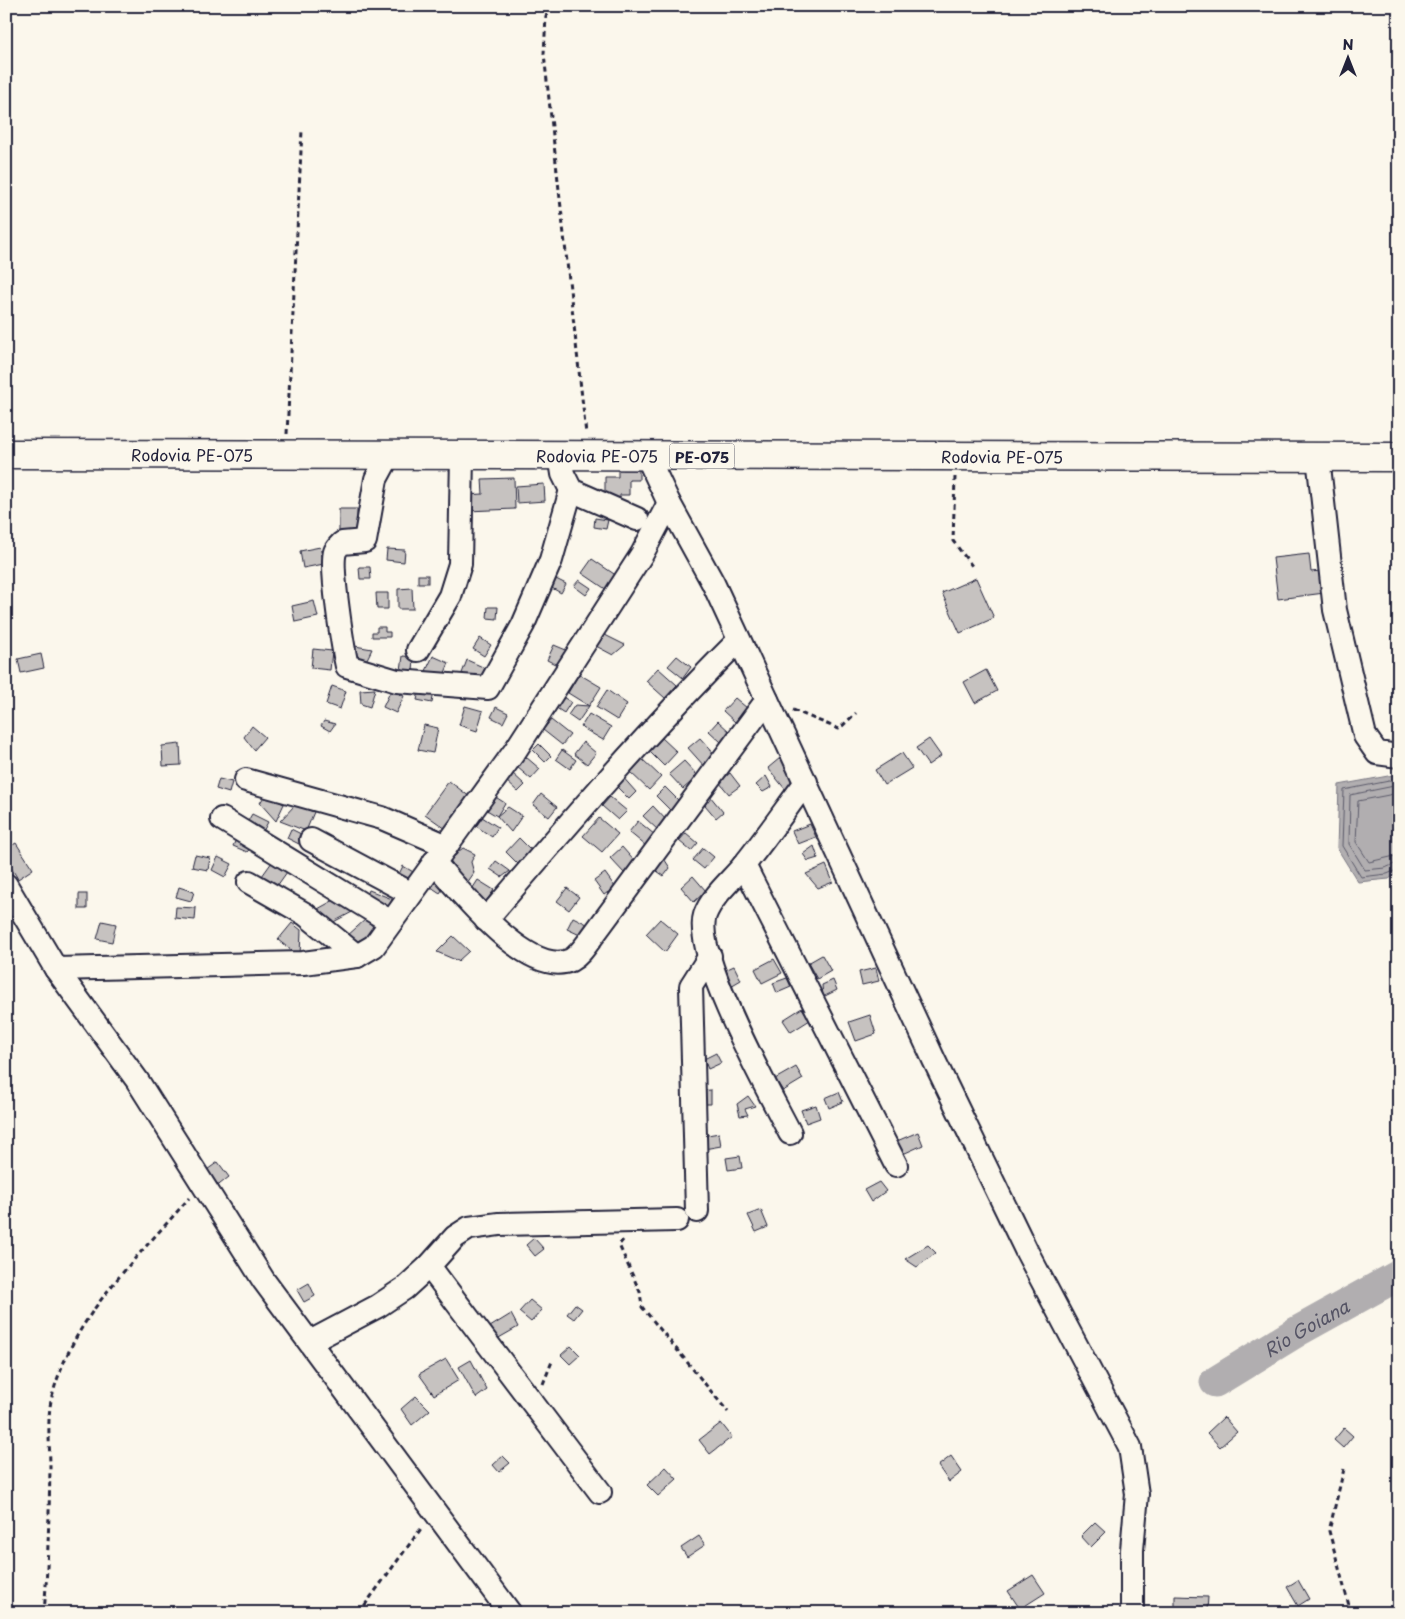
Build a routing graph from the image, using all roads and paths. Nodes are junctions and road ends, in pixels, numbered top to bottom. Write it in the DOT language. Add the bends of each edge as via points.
graph roads {
  1 [pos="551,6"];
  2 [pos="302,130"];
  3 [pos="6,454"];
  4 [pos="286,454"];
  5 [pos="389,455"];
  6 [pos="462,455"];
  7 [pos="560,455"];
  8 [pos="588,455"];
  9 [pos="647,456"];
  10 [pos="956,456"];
  11 [pos="1318,457"];
  12 [pos="1399,457"];
  13 [pos="571,490"];
  14 [pos="669,503"];
  15 [pos="637,520"];
  16 [pos="972,566"];
  17 [pos="738,641"];
  18 [pos="418,650"];
  19 [pos="767,700"];
  20 [pos="856,713"];
  21 [pos="1399,756"];
  22 [pos="246,780"];
  23 [pos="806,782"];
  24 [pos="222,819"];
  25 [pos="311,840"];
  26 [pos="440,854"];
  27 [pos="744,865"];
  28 [pos="249,882"];
  29 [pos="6,886"];
  30 [pos="410,893"];
  31 [pos="486,920"];
  32 [pos="391,922"];
  33 [pos="357,956"];
  34 [pos="710,956"];
  35 [pos="56,969"];
  36 [pos="790,1133"];
  37 [pos="896,1164"];
  38 [pos="202,1183"];
  39 [pos="636,1221"];
  40 [pos="429,1266"];
  41 [pos="310,1342"];
  42 [pos="728,1412"];
  43 [pos="1344,1469"];
  44 [pos="600,1492"];
  45 [pos="435,1509"];
  46 [pos="44,1613"];
  47 [pos="359,1613"];
  48 [pos="510,1613"];
  49 [pos="1132,1613"];
  50 [pos="1351,1613"];
  1 -- 8 [label="path" via="546,16 544,54"];
  2 -- 4 [label="path"];
  3 -- 4 [label="main road, Rodovia PE-075 / PE-075"];
  4 -- 5 [label="main road, Rodovia PE-075 / PE-075"];
  5 -- 6 [label="main road, Rodovia PE-075 / PE-075"];
  5 -- 13 [label="street" via="376,479 365,541 342,542 335,552 335,580 347,666 397,681 488,688 522,625 551,560"];
  6 -- 7 [label="main road, Rodovia PE-075 / PE-075"];
  6 -- 18 [label="street" via="460,564 450,596"];
  7 -- 8 [label="main road, Rodovia PE-075 / PE-075"];
  7 -- 13 [label="street" via="563,474"];
  8 -- 9 [label="main road, Rodovia PE-075 / PE-075"];
  9 -- 10 [label="main road, Rodovia PE-075 / PE-075"];
  9 -- 14 [label="street"];
  10 -- 11 [label="main road, Rodovia PE-075 / PE-075"];
  10 -- 16 [label="path" via="953,540"];
  11 -- 12 [label="main road, Rodovia PE-075 / PE-075"];
  11 -- 21 [label="street" via="1335,610 1365,736 1377,753"];
  13 -- 15 [label="street"];
  14 -- 17 [label="street" via="713,583"];
  14 -- 26 [label="street" via="642,554 515,751"];
  17 -- 19 [label="street"];
  17 -- 31 [label="street" via="596,791"];
  19 -- 20 [label="path" via="839,729"];
  19 -- 23 [label="street"];
  19 -- 31 [label="street" via="577,956 569,961 545,962 526,954"];
  22 -- 26 [label="street" via="382,818"];
  23 -- 27 [label="street"];
  23 -- 49 [label="street" via="1002,1200 1130,1447 1137,1494 1132,1550"];
  24 -- 32 [label="street"];
  25 -- 30 [label="street"];
  26 -- 30 [label="street"];
  26 -- 31 [label="street"];
  27 -- 34 [label="street" via="705,914 703,923"];
  27 -- 37 [label="street"];
  28 -- 33 [label="street" via="304,914"];
  29 -- 35 [label="street"];
  30 -- 32 [label="street"];
  32 -- 33 [label="street" via="374,946"];
  33 -- 35 [label="street" via="302,964"];
  34 -- 36 [label="street" via="735,1026"];
  34 -- 39 [label="street" via="691,986 687,1216"];
  35 -- 38 [label="street" via="137,1080"];
  38 -- 41 [label="street" via="264,1281"];
  38 -- 46 [label="path" via="115,1280 81,1327 63,1364 52,1394 49,1548"];
  39 -- 40 [label="street" via="475,1226 455,1237"];
  39 -- 42 [label="path" via="619,1245 640,1292 642,1307"];
  40 -- 41 [label="street" via="378,1306"];
  40 -- 44 [label="street"];
  41 -- 45 [label="street"];
  43 -- 50 [label="path" via="1329,1531"];
  45 -- 47 [label="path"];
  45 -- 48 [label="street"];
}
